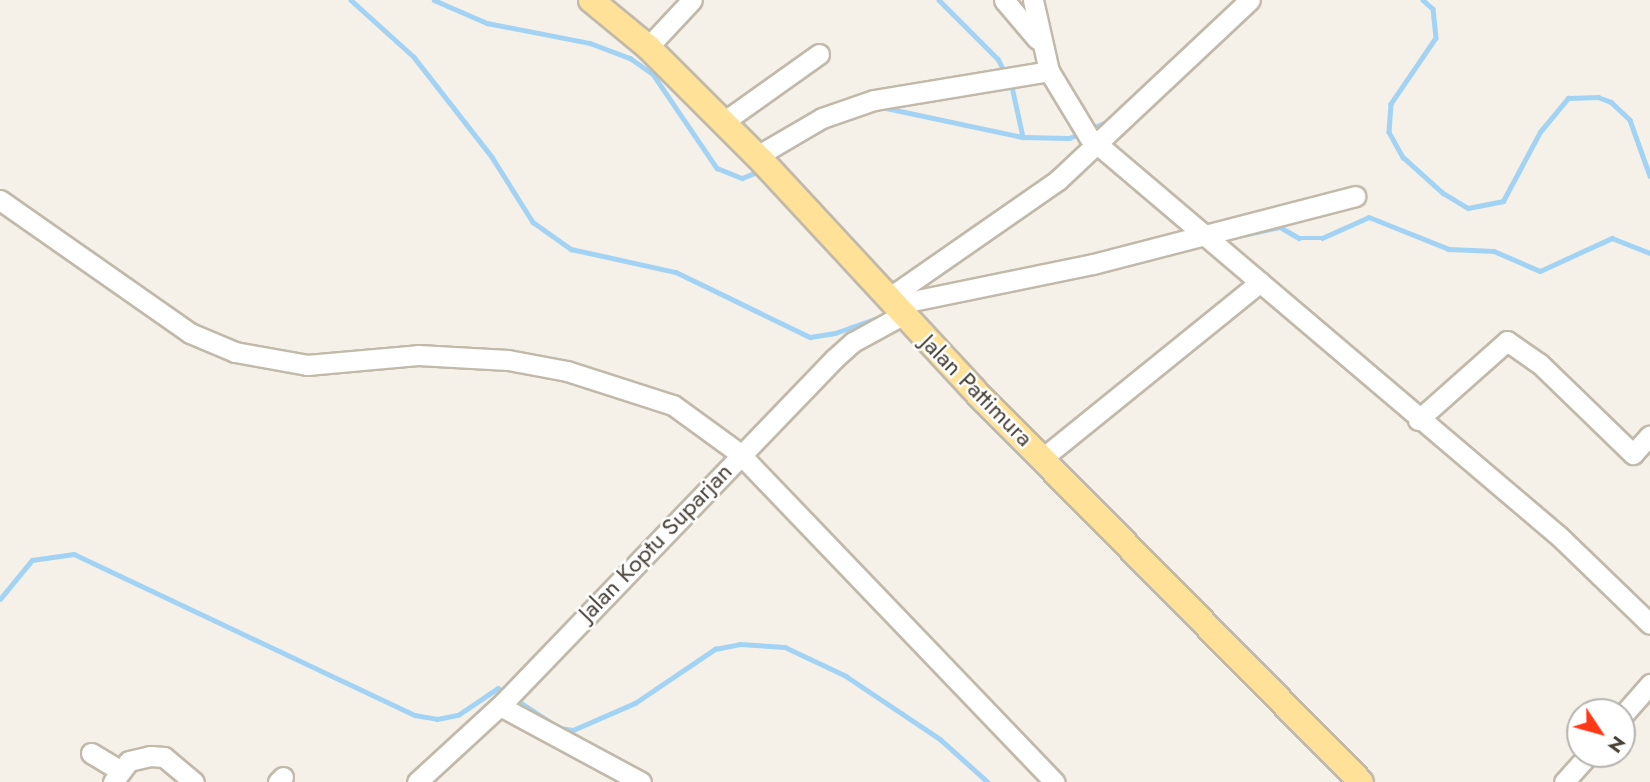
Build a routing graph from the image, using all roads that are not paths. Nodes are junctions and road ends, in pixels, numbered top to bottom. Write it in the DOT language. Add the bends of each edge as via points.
graph roads {
  1 [pos="592,0"];
  2 [pos="692,0"];
  3 [pos="1004,0"];
  4 [pos="1033,0"];
  5 [pos="1250,0"];
  6 [pos="1039,41"];
  7 [pos="648,47"];
  8 [pos="819,54"];
  9 [pos="1049,71"];
  10 [pos="722,123"];
  11 [pos="1089,136"];
  12 [pos="764,164"];
  13 [pos="1354,196"];
  14 [pos="0,200"];
  15 [pos="1210,238"];
  16 [pos="1260,282"];
  17 [pos="897,308"];
  18 [pos="1418,419"];
  19 [pos="1650,435"];
  20 [pos="739,453"];
  21 [pos="1044,457"];
  22 [pos="1650,624"];
  23 [pos="1650,684"];
  24 [pos="1636,700"];
  25 [pos="502,704"];
  26 [pos="91,753"];
  27 [pos="1576,768"];
  28 [pos="116,776"];
  29 [pos="194,782"];
  30 [pos="417,782"];
  31 [pos="642,782"];
  32 [pos="1055,782"];
  33 [pos="1360,782"];
  34 [pos="1564,782"];
  1 -- 7 [label="main road, Jalan Pattimura"];
  2 -- 7 [label="street"];
  3 -- 6 [label="street"];
  4 -- 6 [label="street"];
  5 -- 11 [label="street"];
  6 -- 9 [label="street"];
  7 -- 10 [label="main road, Jalan Pattimura"];
  8 -- 10 [label="street"];
  9 -- 11 [label="street"];
  9 -- 12 [label="street" via="874,100 822,118"];
  10 -- 12 [label="main road, Jalan Pattimura"];
  11 -- 15 [label="street"];
  11 -- 17 [label="street" via="1058,180"];
  12 -- 17 [label="main road, Jalan Pattimura"];
  13 -- 15 [label="street"];
  14 -- 20 [label="street" via="190,333 235,352 307,365 464,355 567,371 673,405"];
  15 -- 16 [label="street"];
  15 -- 17 [label="street"];
  16 -- 18 [label="street"];
  16 -- 21 [label="street"];
  17 -- 20 [label="street, Jalan Koptu Suparjan" via="853,342"];
  17 -- 21 [label="main road, Jalan Pattimura"];
  18 -- 19 [label="street" via="1507,341 1539,363 1633,454"];
  18 -- 22 [label="street" via="1560,537"];
  20 -- 25 [label="street, Jalan Koptu Suparjan"];
  20 -- 32 [label="street"];
  21 -- 33 [label="main road, Jalan Pattimura"];
  23 -- 24 [label="street"];
  25 -- 30 [label="street, Jalan Koptu Suparjan"];
  25 -- 31 [label="street"];
  26 -- 28 [label="street"];
  27 -- 34 [label="street"];
  28 -- 29 [label="street" via="129,761 164,757"];
}
